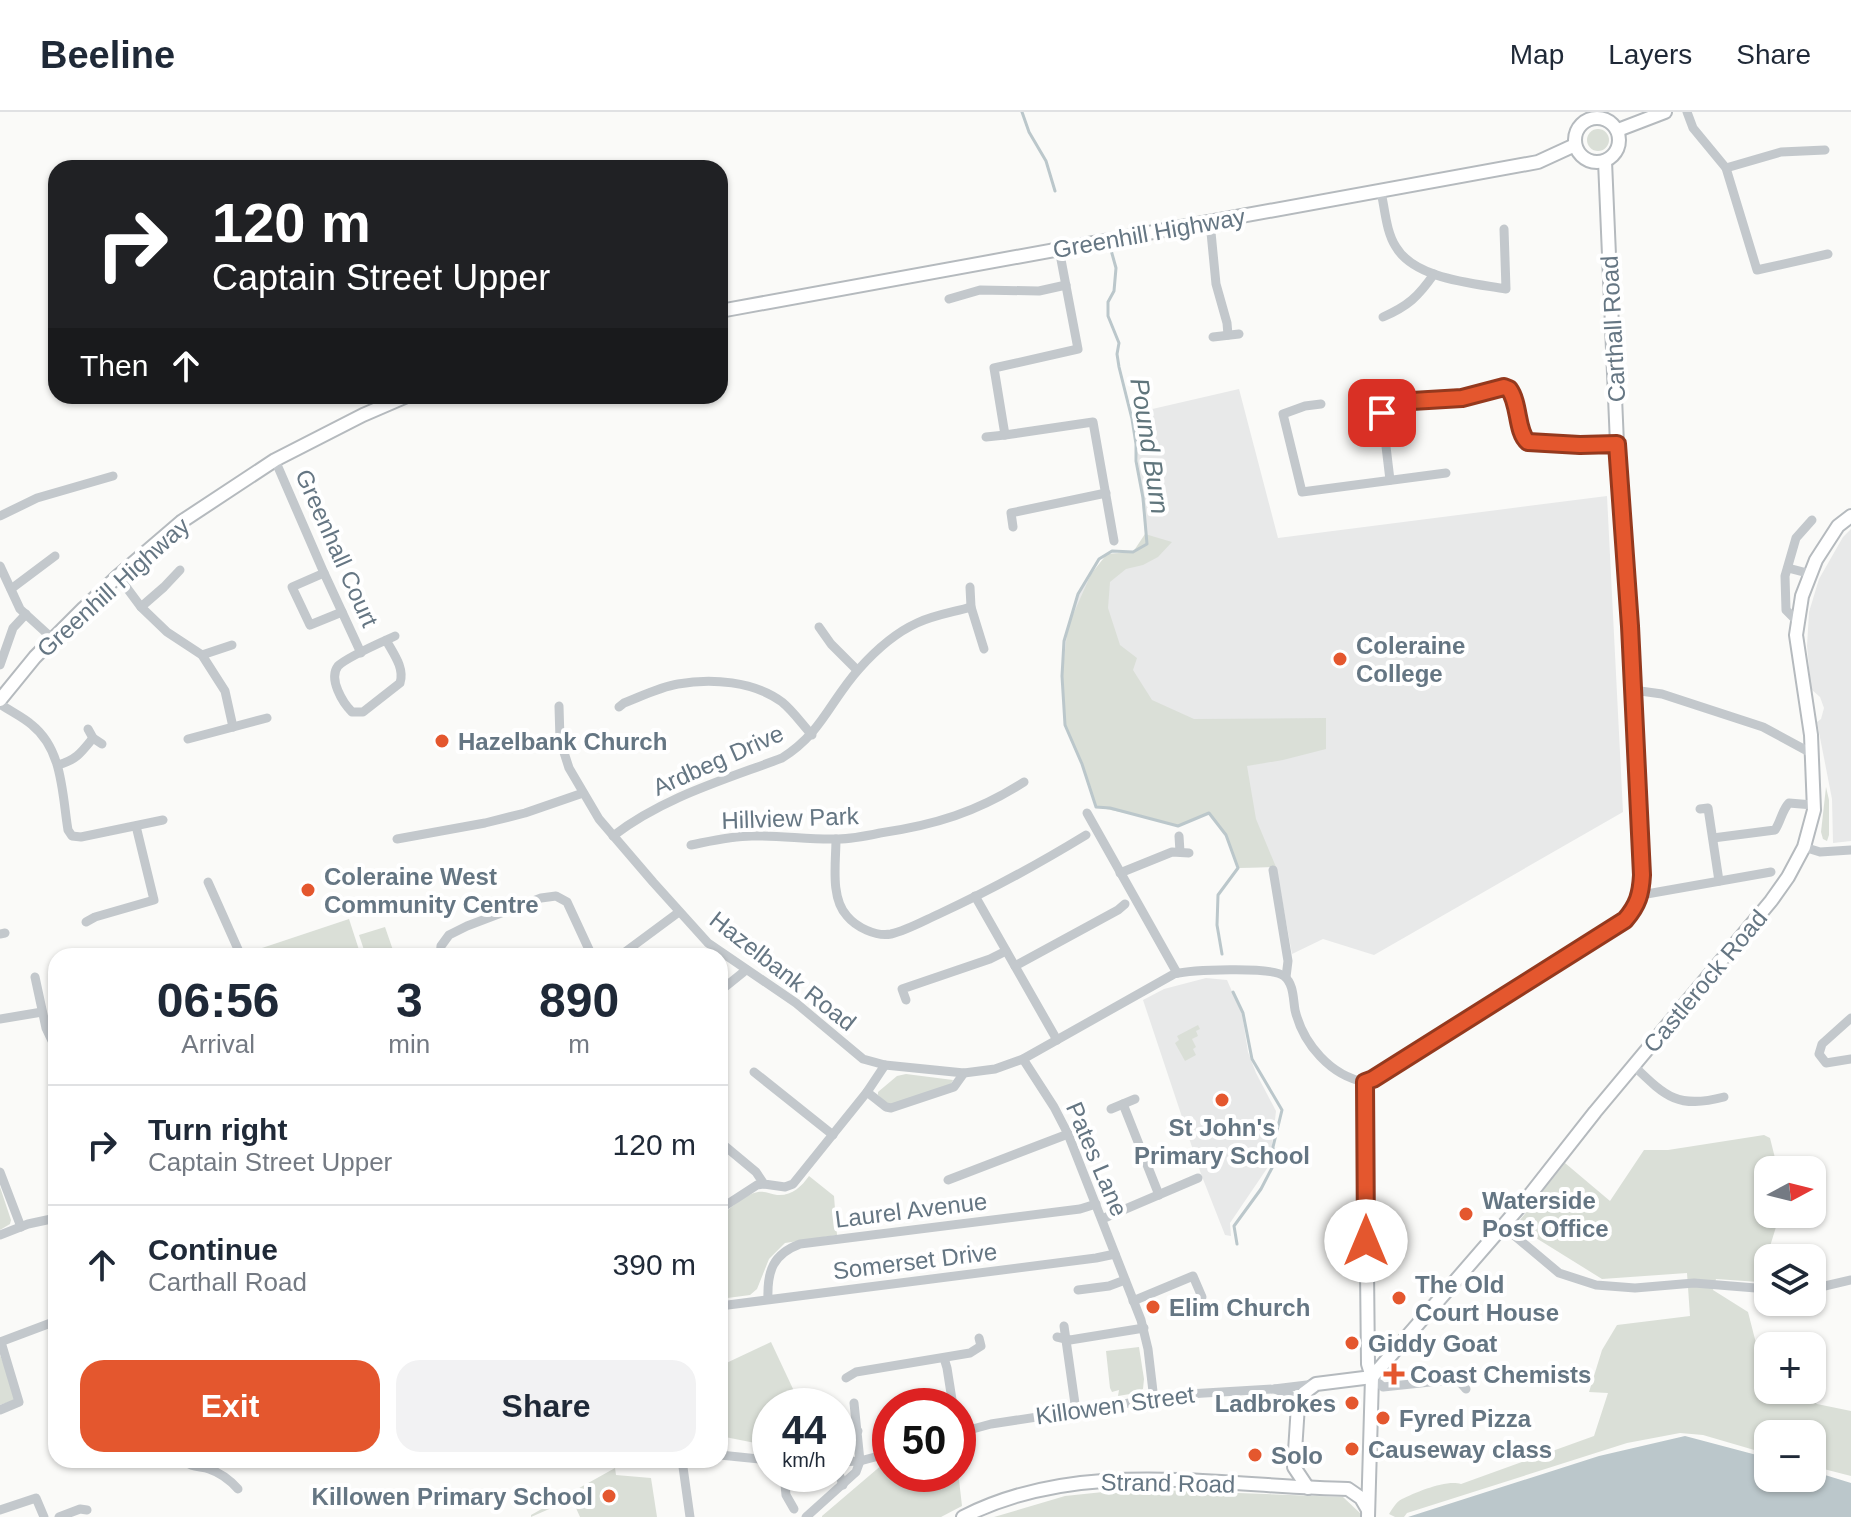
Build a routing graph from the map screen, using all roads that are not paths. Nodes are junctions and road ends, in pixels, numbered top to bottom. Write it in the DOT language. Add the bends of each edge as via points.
graph roads {
  1 [pos="1665,112"];
  2 [pos="1687,112"];
  3 [pos="1589,115"];
  4 [pos="1618,130"];
  5 [pos="1575,145"];
  6 [pos="1825,150"];
  7 [pos="1605,161"];
  8 [pos="1726,168"];
  9 [pos="1381,192"];
  10 [pos="1210,222"];
  11 [pos="1504,229"];
  12 [pos="1059,249"];
  13 [pos="1828,254"];
  14 [pos="1434,274"];
  15 [pos="1066,285"];
  16 [pos="949,299"];
  17 [pos="728,310"];
  18 [pos="1387,311"];
  19 [pos="1239,334"];
  20 [pos="1228,335"];
  21 [pos="1213,337"];
  22 [pos="388,404"];
  23 [pos="1321,404"];
  24 [pos="1005,435"];
  25 [pos="986,437"];
  26 [pos="1617,444"];
  27 [pos="275,460"];
  28 [pos="1446,473"];
  29 [pos="113,476"];
  30 [pos="1390,480"];
  31 [pos="1106,493"];
  32 [pos="0,516"];
  33 [pos="1851,516"];
  34 [pos="1812,520"];
  35 [pos="1013,527"];
  36 [pos="1114,541"];
  37 [pos="55,556"];
  38 [pos="0,566"];
  39 [pos="1788,568"];
  40 [pos="180,570"];
  41 [pos="324,573"];
  42 [pos="1811,574"];
  43 [pos="118,576"];
  44 [pos="970,587"];
  45 [pos="11,589"];
  46 [pos="141,607"];
  47 [pos="971,607"];
  48 [pos="342,612"];
  49 [pos="26,614"];
  50 [pos="1798,622"];
  51 [pos="819,627"];
  52 [pos="53,639"];
  53 [pos="232,645"];
  54 [pos="984,649"];
  55 [pos="361,653"];
  56 [pos="202,655"];
  57 [pos="0,665"];
  58 [pos="857,670"];
  59 [pos="1633,690"];
  60 [pos="0,702"];
  61 [pos="559,706"];
  62 [pos="619,707"];
  63 [pos="267,718"];
  64 [pos="233,727"];
  65 [pos="812,735"];
  66 [pos="94,737"];
  67 [pos="188,739"];
  68 [pos="1811,753"];
  69 [pos="58,765"];
  70 [pos="1024,782"];
  71 [pos="583,793"];
  72 [pos="1813,805"];
  73 [pos="1700,809"];
  74 [pos="1087,813"];
  75 [pos="163,820"];
  76 [pos="136,826"];
  77 [pos="1086,835"];
  78 [pos="613,836"];
  79 [pos="1179,836"];
  80 [pos="1713,838"];
  81 [pos="397,839"];
  82 [pos="836,839"];
  83 [pos="691,845"];
  84 [pos="1804,847"];
  85 [pos="1851,850"];
  86 [pos="1273,870"];
  87 [pos="1771,872"];
  88 [pos="1120,873"];
  89 [pos="1719,881"];
  90 [pos="208,882"];
  91 [pos="1641,895"];
  92 [pos="975,896"];
  93 [pos="1125,904"];
  94 [pos="679,912"];
  95 [pos="86,922"];
  96 [pos="237,948"];
  97 [pos="441,948"];
  98 [pos="588,948"];
  99 [pos="630,948"];
  100 [pos="715,948"];
  101 [pos="1006,951"];
  102 [pos="728,957"];
  103 [pos="1015,966"];
  104 [pos="746,970"];
  105 [pos="1177,973"];
  106 [pos="35,977"];
  107 [pos="1286,977"];
  108 [pos="728,986"];
  109 [pos="906,1000"];
  110 [pos="42,1012"];
  111 [pos="1851,1018"];
  112 [pos="0,1019"];
  113 [pos="48,1032"];
  114 [pos="1057,1040"];
  115 [pos="1023,1059"];
  116 [pos="1851,1059"];
  117 [pos="885,1065"];
  118 [pos="1634,1066"];
  119 [pos="754,1072"];
  120 [pos="964,1073"];
  121 [pos="1365,1082"];
  122 [pos="867,1092"];
  123 [pos="1724,1097"];
  124 [pos="1135,1099"];
  125 [pos="1123,1104"];
  126 [pos="1111,1109"];
  127 [pos="1068,1134"];
  128 [pos="833,1135"];
  129 [pos="728,1149"];
  130 [pos="0,1172"];
  131 [pos="1198,1178"];
  132 [pos="948,1180"];
  133 [pos="764,1184"];
  134 [pos="1159,1195"];
  135 [pos="728,1204"];
  136 [pos="1096,1204"];
  137 [pos="1102,1219"];
  138 [pos="48,1220"];
  139 [pos="1503,1226"];
  140 [pos="21,1227"];
  141 [pos="0,1235"];
  142 [pos="1115,1254"];
  143 [pos="1125,1280"];
  144 [pos="1851,1280"];
  145 [pos="1826,1286"];
  146 [pos="1754,1288"];
  147 [pos="1078,1290"];
  148 [pos="1202,1297"];
  149 [pos="768,1299"];
  150 [pos="1133,1301"];
  151 [pos="728,1305"];
  152 [pos="48,1324"];
  153 [pos="1064,1326"];
  154 [pos="1144,1328"];
  155 [pos="979,1338"];
  156 [pos="1061,1338"];
  157 [pos="1,1342"];
  158 [pos="944,1358"];
  159 [pos="1372,1377"];
  160 [pos="846,1378"];
  161 [pos="1316,1384"];
  162 [pos="950,1388"];
  163 [pos="1274,1389"];
  164 [pos="1466,1389"];
  165 [pos="1154,1400"];
  166 [pos="1298,1405"];
  167 [pos="0,1410"];
  168 [pos="1076,1411"];
  169 [pos="856,1417"];
  170 [pos="976,1428"];
  171 [pos="858,1431"];
  172 [pos="728,1456"];
  173 [pos="752,1458"];
  174 [pos="872,1458"];
  175 [pos="856,1461"];
  176 [pos="860,1461"];
  177 [pos="1294,1467"];
  178 [pos="216,1468"];
  179 [pos="683,1468"];
  180 [pos="856,1472"];
  181 [pos="1370,1475"];
  182 [pos="1267,1485"];
  183 [pos="1308,1488"];
  184 [pos="238,1489"];
  185 [pos="1348,1489"];
  186 [pos="786,1492"];
  187 [pos="835,1492"];
  188 [pos="1367,1506"];
  189 [pos="794,1509"];
  190 [pos="0,1510"];
  191 [pos="87,1510"];
  192 [pos="44,1517"];
  193 [pos="59,1517"];
  194 [pos="690,1517"];
  195 [pos="806,1517"];
  196 [pos="963,1517"];
  1 -- 4 [label="main road"];
  2 -- 8 [label="street" via="1693,128"];
  3 -- 4 [label="main road"];
  3 -- 5 [label="main road" via="1576,132"];
  4 -- 7 [label="main road" via="1616,151"];
  5 -- 7 [label="main road" via="1583,158"];
  5 -- 9 [label="main road, Greenhill Highway" via="1538,162"];
  6 -- 8 [label="street" via="1781,152"];
  7 -- 26 [label="main road, Carthall Road"];
  8 -- 13 [label="street" via="1757,270"];
  9 -- 10 [label="main road, Greenhill Highway"];
  9 -- 14 [label="street" via="1395,246 1415,266"];
  10 -- 12 [label="main road, Greenhill Highway"];
  10 -- 20 [label="street"];
  11 -- 14 [label="street" via="1506,289"];
  12 -- 15 [label="street"];
  12 -- 17 [label="main road, Greenhill Highway"];
  14 -- 18 [label="street" via="1406,306"];
  15 -- 16 [label="street" via="1039,291 980,290"];
  15 -- 24 [label="street" via="1078,349 994,368"];
  19 -- 20 [label="street"];
  20 -- 21 [label="street"];
  22 -- 27 [label="main road, Greenhill Highway"];
  23 -- 30 [label="street" via="1283,414 1302,492"];
  24 -- 25 [label="street"];
  24 -- 31 [label="street" via="1093,422"];
  26 -- 30 [label="street" via="1528,442 1522,436 1516,400 1504,387 1462,398 1395,402 1382,413"];
  26 -- 59 [label="main road, Carthall Road"];
  27 -- 41 [label="street, Greenhall Court"];
  27 -- 43 [label="main road, Greenhill Highway" via="181,522"];
  28 -- 30 [label="street"];
  29 -- 32 [label="street" via="37,498"];
  31 -- 35 [label="street" via="1011,513"];
  31 -- 36 [label="street"];
  33 -- 42 [label="main road, Castlerock Road" via="1838,526"];
  34 -- 39 [label="street" via="1796,538"];
  37 -- 45 [label="street"];
  38 -- 45 [label="street"];
  39 -- 42 [label="street"];
  39 -- 50 [label="street" via="1786,610"];
  40 -- 46 [label="street"];
  41 -- 48 [label="street, Greenhall Court"];
  41 -- 48 [label="street" via="290,582 310,625"];
  42 -- 50 [label="main road, Castlerock Road"];
  43 -- 46 [label="street"];
  43 -- 52 [label="main road, Greenhill Highway"];
  44 -- 47 [label="street"];
  45 -- 49 [label="street"];
  46 -- 56 [label="street"];
  47 -- 54 [label="street"];
  47 -- 58 [label="street, Ardbeg Drive" via="917,623"];
  48 -- 55 [label="street, Greenhall Court"];
  49 -- 52 [label="street"];
  49 -- 57 [label="street" via="13,628"];
  50 -- 68 [label="main road, Castlerock Road"];
  51 -- 58 [label="street"];
  52 -- 60 [label="main road, Greenhill Highway"];
  53 -- 56 [label="street"];
  55 -- 55 [label="street, Greenhall Court" via="390,638 402,677 378,702 356,713 338,691 335,672"];
  56 -- 64 [label="street" via="225,691"];
  58 -- 65 [label="street, Ardbeg Drive"];
  59 -- 68 [label="street" via="1662,694 1763,727"];
  59 -- 91 [label="main road, Carthall Road"];
  60 -- 69 [label="street" via="33,725"];
  61 -- 71 [label="street, Hazelbank Road" via="560,740"];
  62 -- 65 [label="street" via="676,684 736,684 782,702"];
  63 -- 64 [label="street"];
  64 -- 67 [label="street"];
  65 -- 78 [label="street, Ardbeg Drive" via="782,758 676,797"];
  66 -- 69 [label="street" via="81,754"];
  68 -- 72 [label="main road, Castlerock Road"];
  69 -- 76 [label="street" via="72,836"];
  70 -- 82 [label="street, Hillview Park" via="972,810 922,827"];
  71 -- 78 [label="street, Hazelbank Road"];
  71 -- 81 [label="street" via="512,817"];
  72 -- 80 [label="street" via="1789,803 1775,830"];
  72 -- 84 [label="main road, Castlerock Road"];
  73 -- 80 [label="street" via="1708,808"];
  74 -- 88 [label="street"];
  75 -- 76 [label="street"];
  76 -- 95 [label="street" via="154,900"];
  77 -- 92 [label="street"];
  78 -- 94 [label="street, Hazelbank Road"];
  79 -- 88 [label="street" via="1185,852"];
  80 -- 89 [label="street"];
  82 -- 83 [label="street, Hillview Park" via="751,836"];
  82 -- 92 [label="street" via="839,901 860,927 888,935"];
  84 -- 85 [label="street"];
  84 -- 118 [label="main road, Castlerock Road" via="1771,901"];
  86 -- 107 [label="street"];
  87 -- 89 [label="street"];
  88 -- 105 [label="street"];
  89 -- 91 [label="street"];
  90 -- 96 [label="street"];
  91 -- 121 [label="main road" via="1625,920"];
  92 -- 101 [label="street"];
  93 -- 103 [label="street"];
  94 -- 99 [label="street"];
  94 -- 100 [label="street, Hazelbank Road"];
  97 -- 98 [label="street" via="449,935 467,926 556,896 567,902"];
  101 -- 103 [label="street"];
  101 -- 109 [label="street" via="902,989"];
  102 -- 104 [label="street, Hazelbank Road"];
  103 -- 114 [label="street"];
  104 -- 108 [label="street"];
  104 -- 117 [label="street, Hazelbank Road" via="796,1003 863,1059"];
  105 -- 107 [label="street, Hazelbank Road" via="1271,971"];
  105 -- 114 [label="street, Hazelbank Road"];
  106 -- 110 [label="street"];
  107 -- 121 [label="street" via="1308,1042 1348,1078"];
  110 -- 112 [label="street"];
  110 -- 113 [label="street"];
  111 -- 116 [label="street" via="1822,1044 1819,1054 1826,1063"];
  114 -- 115 [label="street, Hazelbank Road"];
  115 -- 120 [label="street, Hazelbank Road"];
  115 -- 127 [label="street, Pates Lane"];
  117 -- 120 [label="street, Hazelbank Road"];
  117 -- 122 [label="street"];
  118 -- 123 [label="street" via="1672,1099"];
  118 -- 139 [label="main road, Castlerock Road"];
  119 -- 128 [label="street"];
  120 -- 122 [label="street, Hazelbank Road" via="954,1087 891,1108"];
  121 -- 159 [label="main road"];
  122 -- 128 [label="street"];
  124 -- 125 [label="street"];
  125 -- 126 [label="street"];
  125 -- 134 [label="street"];
  127 -- 132 [label="street"];
  127 -- 136 [label="street, Pates Lane"];
  128 -- 133 [label="street" via="793,1184"];
  129 -- 133 [label="street"];
  130 -- 140 [label="street"];
  131 -- 134 [label="street"];
  133 -- 135 [label="street"];
  134 -- 137 [label="street"];
  136 -- 137 [label="street, Pates Lane"];
  136 -- 149 [label="street, Laurel Avenue" via="800,1244 779,1256 770,1272"];
  137 -- 142 [label="street, Pates Lane"];
  138 -- 140 [label="street"];
  139 -- 146 [label="street" via="1559,1273 1596,1285"];
  139 -- 159 [label="main road, Castlerock Road"];
  140 -- 141 [label="street"];
  142 -- 143 [label="street, Pates Lane"];
  142 -- 149 [label="street, Somerset Drive"];
  143 -- 147 [label="street"];
  143 -- 150 [label="street, Pates Lane"];
  144 -- 145 [label="street"];
  148 -- 150 [label="street" via="1193,1276"];
  149 -- 151 [label="street, Somerset Drive"];
  150 -- 154 [label="street, Pates Lane"];
  152 -- 157 [label="street"];
  153 -- 156 [label="street"];
  154 -- 156 [label="street"];
  154 -- 165 [label="street, Pates Lane"];
  155 -- 158 [label="street" via="981,1346 970,1353"];
  156 -- 168 [label="street"];
  157 -- 167 [label="street" via="19,1402"];
  158 -- 160 [label="street"];
  158 -- 162 [label="street"];
  159 -- 161 [label="main road, Killowen Street"];
  159 -- 164 [label="street" via="1383,1387 1449,1380"];
  159 -- 181 [label="main road"];
  161 -- 163 [label="street, Killowen Street"];
  161 -- 166 [label="main road"];
  163 -- 165 [label="street, Killowen Street"];
  163 -- 166 [label="street"];
  165 -- 168 [label="street, Killowen Street"];
  166 -- 177 [label="main road"];
  168 -- 170 [label="street, Killowen Street"];
  169 -- 171 [label="street"];
  171 -- 176 [label="street"];
  172 -- 173 [label="street"];
  174 -- 176 [label="street"];
  175 -- 176 [label="street"];
  176 -- 180 [label="street"];
  177 -- 182 [label="main road"];
  177 -- 183 [label="main road"];
  178 -- 184 [label="street"];
  179 -- 194 [label="street"];
  181 -- 185 [label="main road"];
  181 -- 188 [label="main road"];
  182 -- 183 [label="main road, Strand Road"];
  182 -- 196 [label="main road, Strand Road" via="1134,1479 1072,1483 1007,1498"];
  183 -- 185 [label="main road, Strand Road"];
  185 -- 188 [label="main road"];
  186 -- 189 [label="street"];
  187 -- 195 [label="street"];
  190 -- 192 [label="street" via="36,1498"];
  191 -- 193 [label="street"];
}
